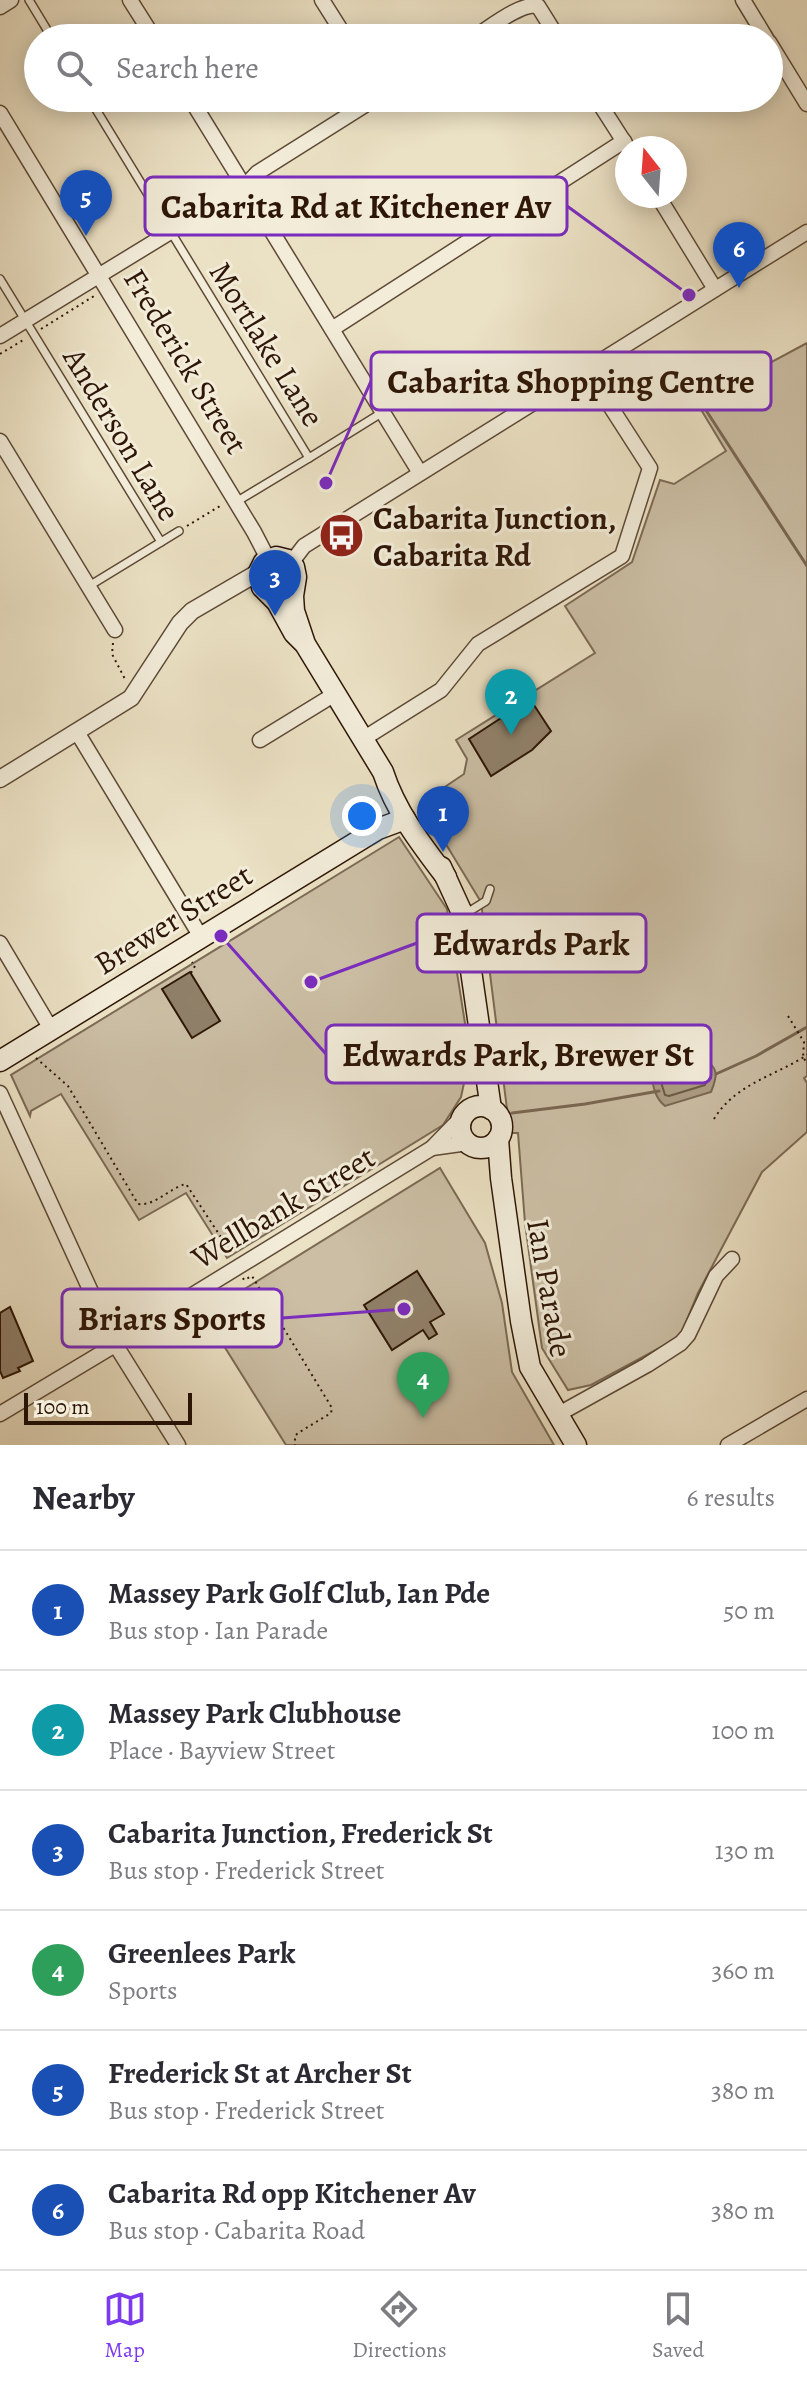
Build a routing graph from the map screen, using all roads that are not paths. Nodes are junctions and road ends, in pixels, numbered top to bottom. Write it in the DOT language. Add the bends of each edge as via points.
graph roads {
  1 [pos="11,0"];
  2 [pos="29,0"];
  3 [pos="130,0"];
  4 [pos="322,0"];
  5 [pos="743,0"];
  6 [pos="0,7"];
  7 [pos="44,24"];
  8 [pos="145,24"];
  9 [pos="337,24"];
  10 [pos="497,24"];
  11 [pos="549,24"];
  12 [pos="758,24"];
  13 [pos="783,65"];
  14 [pos="807,104"];
  15 [pos="97,112"];
  16 [pos="198,112"];
  17 [pos="354,112"];
  18 [pos="605,112"];
  19 [pos="0,113"];
  20 [pos="620,136"];
  21 [pos="615,152"];
  22 [pos="244,187"];
  23 [pos="665,208"];
  24 [pos="170,232"];
  25 [pos="807,232"];
  26 [pos="99,276"];
  27 [pos="0,279"];
  28 [pos="715,289"];
  29 [pos="29,327"];
  30 [pos="332,329"];
  31 [pos="0,336"];
  32 [pos="587,370"];
  33 [pos="383,412"];
  34 [pos="0,441"];
  35 [pos="309,458"];
  36 [pos="420,473"];
  37 [pos="236,502"];
  38 [pos="179,531"];
  39 [pos="161,542"];
  40 [pos="263,566"];
  41 [pos="293,573"];
  42 [pos="88,586"];
  43 [pos="269,593"];
  44 [pos="115,630"];
  45 [pos="305,644"];
  46 [pos="335,694"];
  47 [pos="77,732"];
  48 [pos="363,739"];
  49 [pos="260,740"];
  50 [pos="0,779"];
  51 [pos="401,807"];
  52 [pos="490,889"];
  53 [pos="463,915"];
  54 [pos="201,937"];
  55 [pos="0,943"];
  56 [pos="51,1029"];
  57 [pos="0,1061"];
  58 [pos="484,1069"];
  59 [pos="0,1093"];
  60 [pos="498,1107"];
  61 [pos="467,1112"];
  62 [pos="489,1139"];
  63 [pos="432,1148"];
  64 [pos="732,1259"];
  65 [pos="115,1344"];
  66 [pos="807,1399"];
  67 [pos="0,1414"];
  68 [pos="557,1415"];
  69 [pos="178,1445"];
  70 [pos="576,1445"];
  71 [pos="728,1445"];
  1 -- 6 [label="street"];
  2 -- 7 [label="lane"];
  3 -- 8 [label="street"];
  4 -- 9 [label="street"];
  5 -- 12 [label="street"];
  10 -- 11 [label="street" via="530,5 538,6"];
  13 -- 14 [label="street"];
  15 -- 24 [label="lane, Mortlake Lane"];
  16 -- 22 [label="street"];
  17 -- 22 [label="street" via="257,173"];
  18 -- 20 [label="street"];
  19 -- 26 [label="street, Frederick Street"];
  21 -- 30 [label="street"];
  22 -- 24 [label="street"];
  22 -- 30 [label="street"];
  23 -- 28 [label="street"];
  24 -- 26 [label="street"];
  24 -- 35 [label="lane, Mortlake Lane"];
  25 -- 28 [label="street"];
  26 -- 29 [label="street"];
  26 -- 37 [label="street, Frederick Street"];
  27 -- 29 [label="lane, Anderson Lane"];
  28 -- 32 [label="street"];
  29 -- 31 [label="street"];
  29 -- 39 [label="lane, Anderson Lane"];
  30 -- 33 [label="street"];
  32 -- 36 [label="street"];
  32 -- 48 [label="street" via="650,468 622,556 478,644 441,690"];
  33 -- 35 [label="lane, Mortlake Lane"];
  33 -- 36 [label="street"];
  34 -- 42 [label="street"];
  35 -- 37 [label="lane"];
  36 -- 41 [label="street" via="304,546"];
  37 -- 40 [label="street, Frederick Street"];
  38 -- 39 [label="lane"];
  39 -- 42 [label="lane, Anderson Lane"];
  40 -- 41 [label="main road" via="280,557"];
  40 -- 43 [label="main road" via="260,583"];
  40 -- 47 [label="street" via="192,611 131,698"];
  41 -- 43 [label="main road" via="292,588"];
  41 -- 45 [label="main road" via="294,611"];
  42 -- 44 [label="street"];
  43 -- 45 [label="main road"];
  45 -- 46 [label="main road"];
  46 -- 48 [label="main road"];
  46 -- 49 [label="street"];
  47 -- 50 [label="street"];
  47 -- 54 [label="street"];
  48 -- 51 [label="main road"];
  51 -- 53 [label="main road" via="446,877"];
  51 -- 54 [label="main road, Brewer Street" via="378,829"];
  52 -- 53 [label="lane" via="486,901"];
  53 -- 58 [label="main road"];
  54 -- 56 [label="main road, Brewer Street"];
  55 -- 56 [label="street"];
  56 -- 57 [label="main road, Brewer Street"];
  58 -- 60 [label="main road"];
  58 -- 61 [label="main road"];
  59 -- 65 [label="street"];
  60 -- 61 [label="main road" via="479,1106"];
  60 -- 62 [label="main road" via="502,1126"];
  61 -- 62 [label="main road" via="461,1133"];
  61 -- 63 [label="street, Wellbank Street"];
  62 -- 63 [label="street, Wellbank Street"];
  62 -- 68 [label="main road, Ian Parade" via="501,1178 526,1352"];
  63 -- 65 [label="street, Wellbank Street"];
  64 -- 68 [label="street" via="716,1276 681,1343"];
  65 -- 67 [label="street, Wellbank Street"];
  65 -- 69 [label="street"];
  66 -- 71 [label="street"];
  68 -- 70 [label="main road, Ian Parade"];
}
